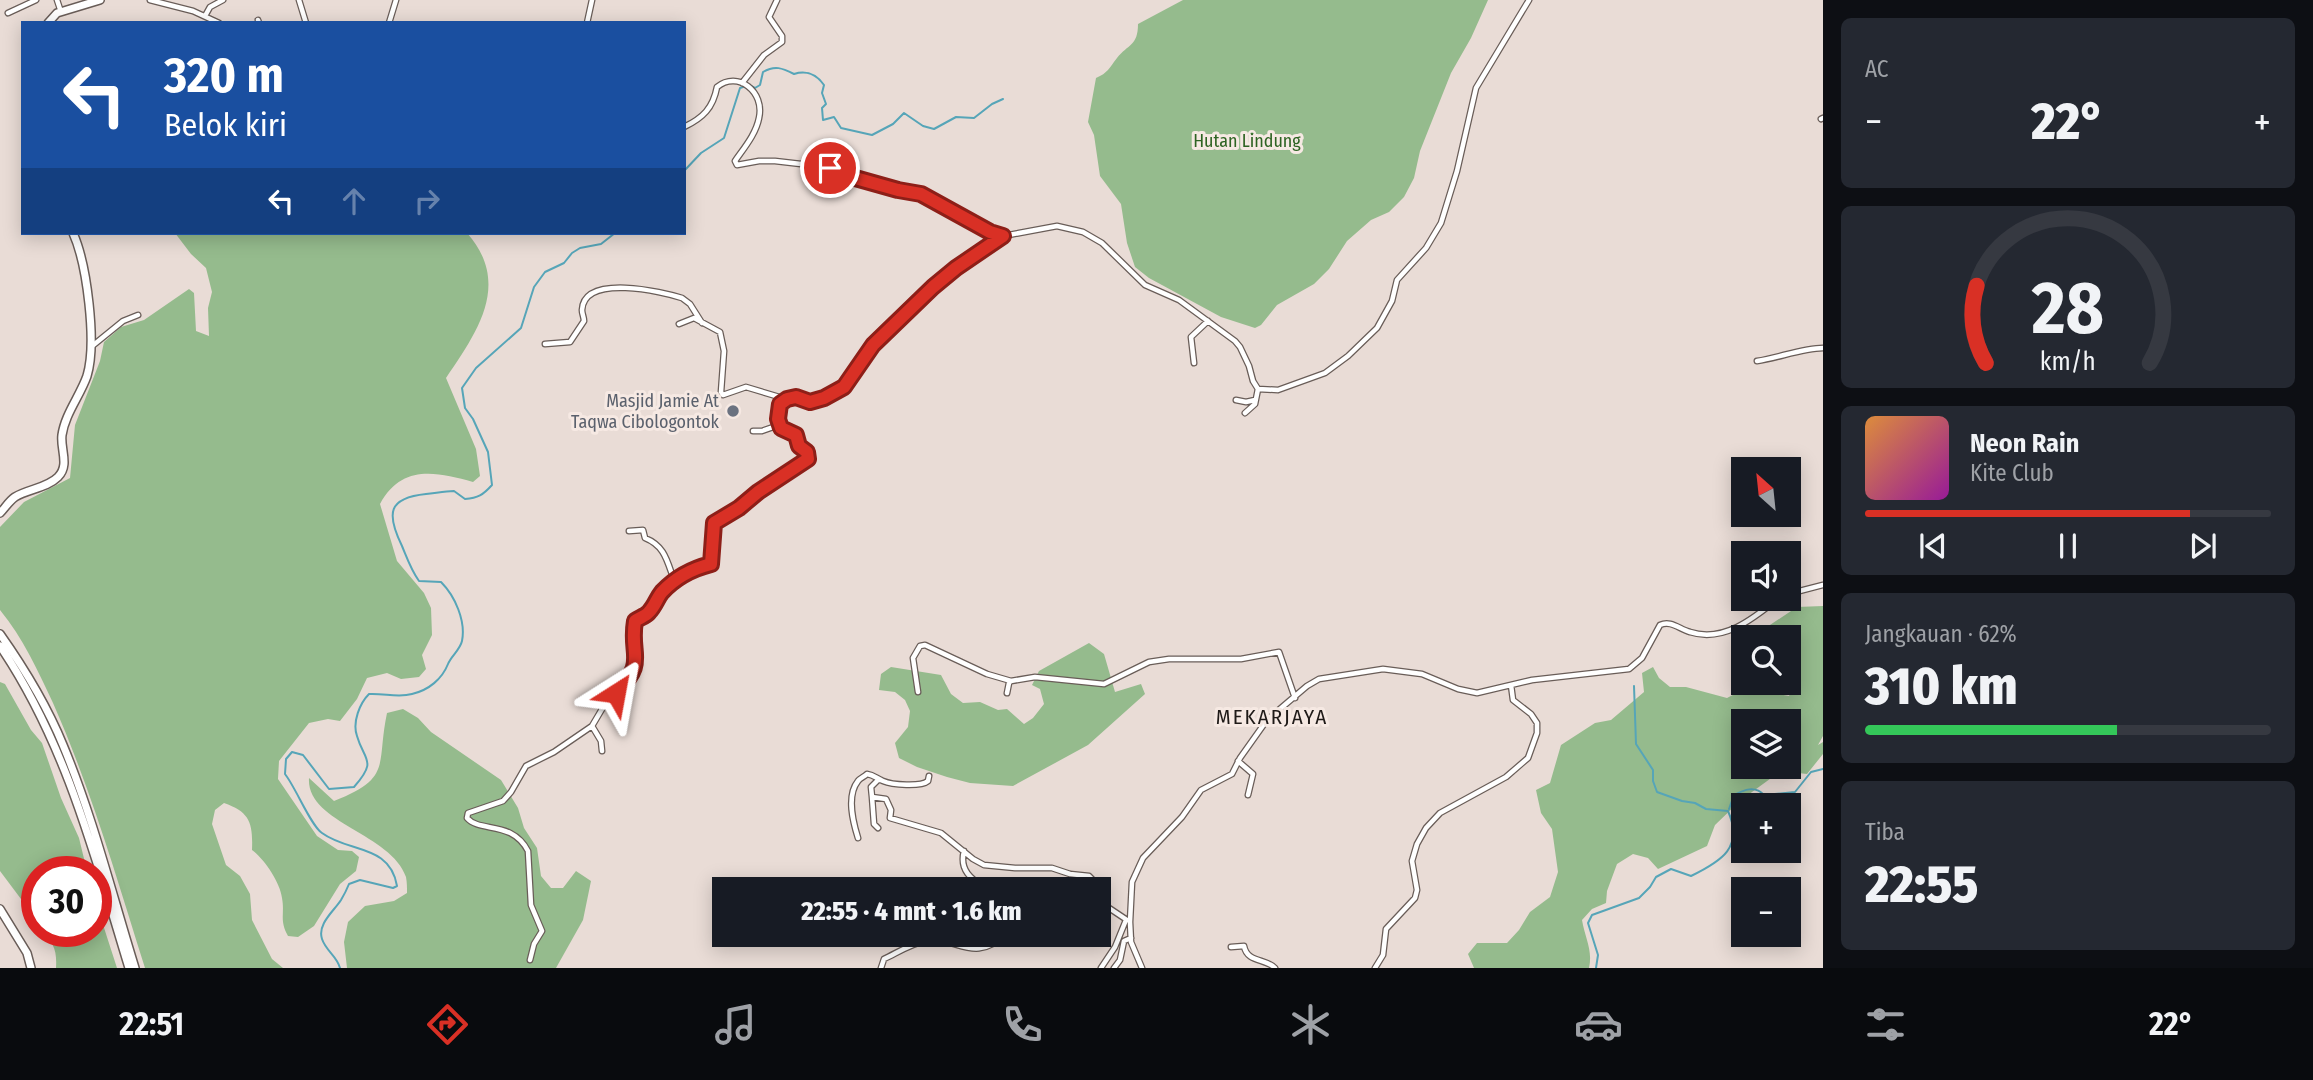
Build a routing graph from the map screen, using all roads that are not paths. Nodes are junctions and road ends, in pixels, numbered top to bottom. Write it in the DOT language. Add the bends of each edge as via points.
graph roads {
  1 [pos="36,0"];
  2 [pos="57,0"];
  3 [pos="100,0"];
  4 [pos="150,0"];
  5 [pos="223,0"];
  6 [pos="299,0"];
  7 [pos="396,0"];
  8 [pos="592,0"];
  9 [pos="777,0"];
  10 [pos="1529,0"];
  11 [pos="61,12"];
  12 [pos="8,13"];
  13 [pos="205,16"];
  14 [pos="49,21"];
  15 [pos="215,21"];
  16 [pos="305,21"];
  17 [pos="390,21"];
  18 [pos="587,21"];
  19 [pos="746,86"];
  20 [pos="686,126"];
  21 [pos="74,235"];
  22 [pos="1003,236"];
  23 [pos="138,315"];
  24 [pos="1208,321"];
  25 [pos="702,323"];
  26 [pos="680,324"];
  27 [pos="545,344"];
  28 [pos="90,348"];
  29 [pos="1823,348"];
  30 [pos="1757,361"];
  31 [pos="1194,363"];
  32 [pos="1258,388"];
  33 [pos="787,399"];
  34 [pos="1236,400"];
  35 [pos="1255,400"];
  36 [pos="1245,413"];
  37 [pos="779,425"];
  38 [pos="753,431"];
  39 [pos="0,513"];
  40 [pos="629,531"];
  41 [pos="674,580"];
  42 [pos="1823,585"];
  43 [pos="1801,591"];
  44 [pos="1764,611"];
  45 [pos="0,634"];
  46 [pos="0,646"];
  47 [pos="1011,681"];
  48 [pos="1511,685"];
  49 [pos="918,692"];
  50 [pos="1007,693"];
  51 [pos="1295,698"];
  52 [pos="592,726"];
  53 [pos="602,751"];
  54 [pos="1238,761"];
  55 [pos="929,776"];
  56 [pos="883,781"];
  57 [pos="1248,795"];
  58 [pos="872,797"];
  59 [pos="878,828"];
  60 [pos="858,838"];
  61 [pos="964,850"];
  62 [pos="971,877"];
  63 [pos="1090,877"];
  64 [pos="0,909"];
  65 [pos="1111,909"];
  66 [pos="3,920"];
  67 [pos="1128,921"];
  68 [pos="1131,938"];
  69 [pos="911,947"];
  70 [pos="958,947"];
  71 [pos="984,947"];
  72 [pos="1231,947"];
  73 [pos="530,960"];
  74 [pos="31,968"];
  75 [pos="130,968"];
  76 [pos="135,968"];
  77 [pos="881,968"];
  78 [pos="1101,968"];
  79 [pos="1114,968"];
  80 [pos="1142,968"];
  81 [pos="1275,968"];
  82 [pos="1375,968"];
  1 -- 12 [label="street"];
  2 -- 11 [label="street"];
  3 -- 11 [label="highway"];
  4 -- 13 [label="street"];
  5 -- 13 [label="street"];
  6 -- 16 [label="street"];
  7 -- 17 [label="street"];
  8 -- 18 [label="street"];
  9 -- 19 [label="street" via="769,17 782,42 761,57"];
  10 -- 32 [label="street" via="1476,89 1441,223 1397,280 1377,328 1325,373 1278,390"];
  11 -- 14 [label="highway"];
  13 -- 15 [label="street"];
  19 -- 20 [label="street" via="732,79 722,83 708,112"];
  19 -- 22 [label="street" via="758,99 759,117 737,165 775,161 827,167 921,194"];
  21 -- 28 [label="highway" via="87,277"];
  22 -- 24 [label="street" via="1057,226 1083,232 1102,243 1146,285 1179,300"];
  22 -- 33 [label="street" via="933,287 873,345 844,387 809,402"];
  23 -- 28 [label="street" via="121,322"];
  24 -- 31 [label="street" via="1191,337"];
  24 -- 32 [label="street" via="1238,344"];
  25 -- 26 [label="street" via="694,318"];
  25 -- 27 [label="street" via="682,298 625,286 601,291 586,301 584,321 570,342"];
  25 -- 33 [label="street" via="720,333 723,395 746,387"];
  28 -- 39 [label="highway" via="87,375 62,436 62,471 13,499"];
  29 -- 30 [label="street"];
  32 -- 35 [label="street"];
  33 -- 37 [label="street" via="778,406"];
  34 -- 35 [label="street"];
  35 -- 36 [label="street"];
  37 -- 38 [label="street"];
  37 -- 41 [label="street" via="796,435 808,460 716,521 711,564"];
  40 -- 41 [label="street" via="643,530 645,538 658,544"];
  41 -- 52 [label="street" via="650,611 634,622 637,656 632,674"];
  42 -- 43 [label="street"];
  44 -- 48 [label="street" via="1726,631 1695,634 1668,623 1660,625 1643,658 1629,669"];
  45 -- 76 [label="highway" via="63,745"];
  46 -- 75 [label="highway" via="56,746"];
  47 -- 49 [label="street" via="925,645 913,658"];
  47 -- 50 [label="street"];
  47 -- 51 [label="street" via="1035,677 1104,684 1149,662 1241,659 1280,652"];
  48 -- 51 [label="street" via="1477,692 1422,674 1383,669 1319,679"];
  48 -- 82 [label="street" via="1513,700 1537,723 1528,758 1506,778 1440,813 1426,828 1412,861 1416,898 1386,929 1383,954"];
  51 -- 54 [label="street" via="1267,720"];
  52 -- 53 [label="street"];
  52 -- 73 [label="street" via="526,766 503,801 467,815 471,822 510,832 528,851 531,903 542,931"];
  54 -- 57 [label="street" via="1253,774"];
  54 -- 67 [label="street" via="1231,775 1201,790 1182,817 1144,854 1132,886"];
  55 -- 56 [label="street" via="916,786"];
  56 -- 58 [label="street" via="871,787"];
  56 -- 60 [label="street" via="867,774 857,781 851,801"];
  58 -- 59 [label="street"];
  58 -- 61 [label="street" via="886,799 890,818 931,828"];
  61 -- 62 [label="street" via="962,861"];
  61 -- 63 [label="street" via="984,865 1052,868"];
  64 -- 66 [label="highway"];
  65 -- 67 [label="street"];
  66 -- 74 [label="highway" via="27,953"];
  67 -- 68 [label="street"];
  67 -- 78 [label="street"];
  68 -- 79 [label="street" via="1124,941"];
  68 -- 80 [label="street"];
  69 -- 77 [label="street" via="884,959"];
  70 -- 71 [label="street"];
  72 -- 81 [label="street" via="1244,946 1251,957"];
}
